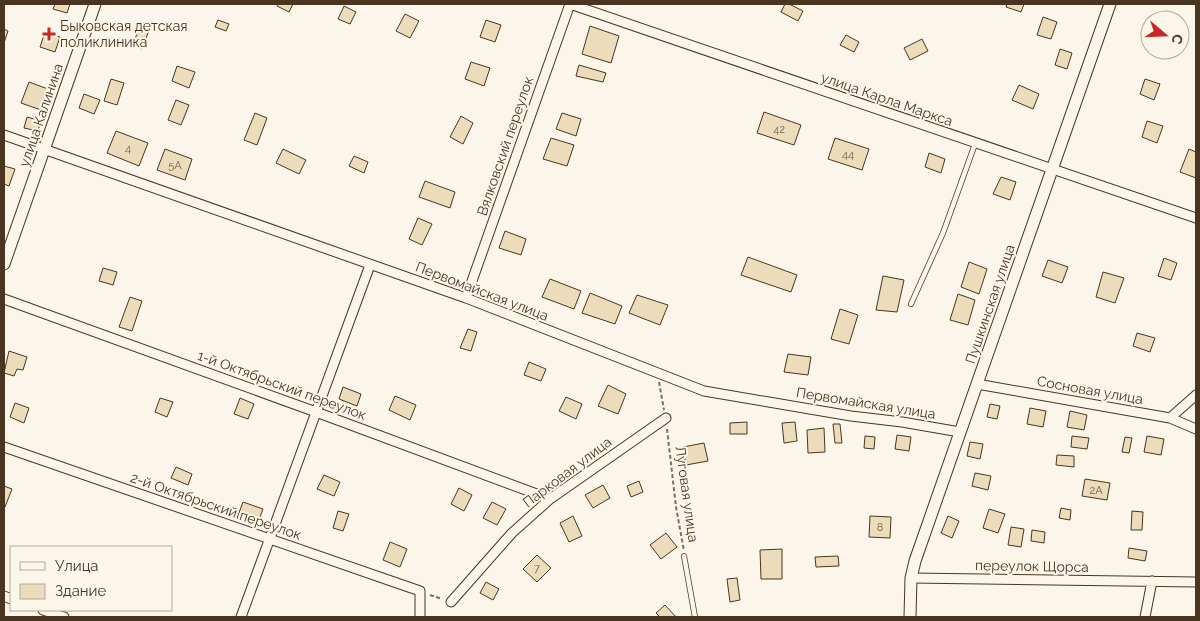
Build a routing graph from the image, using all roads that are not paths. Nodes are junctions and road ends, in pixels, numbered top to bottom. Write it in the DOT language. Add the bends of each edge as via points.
graph roads {
  1 [pos="95,4"];
  2 [pos="570,4"];
  3 [pos="1110,4"];
  4 [pos="4,135"];
  5 [pos="975,144"];
  6 [pos="44,150"];
  7 [pos="1053,170"];
  8 [pos="1196,218"];
  9 [pos="4,264"];
  10 [pos="370,264"];
  11 [pos="466,298"];
  12 [pos="4,299"];
  13 [pos="911,304"];
  14 [pos="977,384"];
  15 [pos="1196,395"];
  16 [pos="316,412"];
  17 [pos="666,418"];
  18 [pos="1170,418"];
  19 [pos="1196,429"];
  20 [pos="960,432"];
  21 [pos="4,447"];
  22 [pos="550,499"];
  23 [pos="270,539"];
  24 [pos="684,556"];
  25 [pos="911,578"];
  26 [pos="1152,581"];
  27 [pos="1196,582"];
  28 [pos="451,602"];
  29 [pos="46,611"];
  30 [pos="64,617"];
  31 [pos="241,617"];
  32 [pos="420,617"];
  33 [pos="695,617"];
  34 [pos="910,617"];
  35 [pos="1145,617"];
  1 -- 6 [label="street, улица Калинина"];
  2 -- 5 [label="street, улица Карла Маркса"];
  2 -- 11 [label="street, Вялковский переулок"];
  3 -- 7 [label="street, Пушкинская улица"];
  4 -- 6 [label="street, Первомайская улица"];
  5 -- 7 [label="street, улица Карла Маркса"];
  5 -- 13 [label="lane" via="943,234"];
  6 -- 9 [label="street, улица Калинина"];
  6 -- 10 [label="street, Первомайская улица"];
  7 -- 8 [label="street, улица Карла Маркса"];
  7 -- 14 [label="street, Пушкинская улица"];
  10 -- 11 [label="street, Первомайская улица"];
  10 -- 16 [label="street"];
  11 -- 20 [label="street, Первомайская улица" via="704,391"];
  12 -- 16 [label="street, 1-й Октябрьский переулок"];
  14 -- 18 [label="street, Сосновая улица"];
  14 -- 20 [label="street, Пушкинская улица"];
  15 -- 18 [label="street"];
  16 -- 22 [label="street, 1-й Октябрьский переулок"];
  16 -- 23 [label="street"];
  17 -- 22 [label="street, Парковая улица"];
  18 -- 19 [label="street, Сосновая улица"];
  20 -- 25 [label="street, Пушкинская улица"];
  21 -- 23 [label="street, 2-й Октябрьский переулок"];
  22 -- 28 [label="street, Парковая улица" via="512,532"];
  23 -- 31 [label="street"];
  23 -- 32 [label="street, 2-й Октябрьский переулок" via="420,591"];
  24 -- 33 [label="lane, Луговая улица"];
  25 -- 26 [label="street, переулок Щорса"];
  25 -- 34 [label="street, Пушкинская улица"];
  26 -- 27 [label="street, переулок Щорса"];
  26 -- 35 [label="street"];
  29 -- 30 [label="street"];
}
